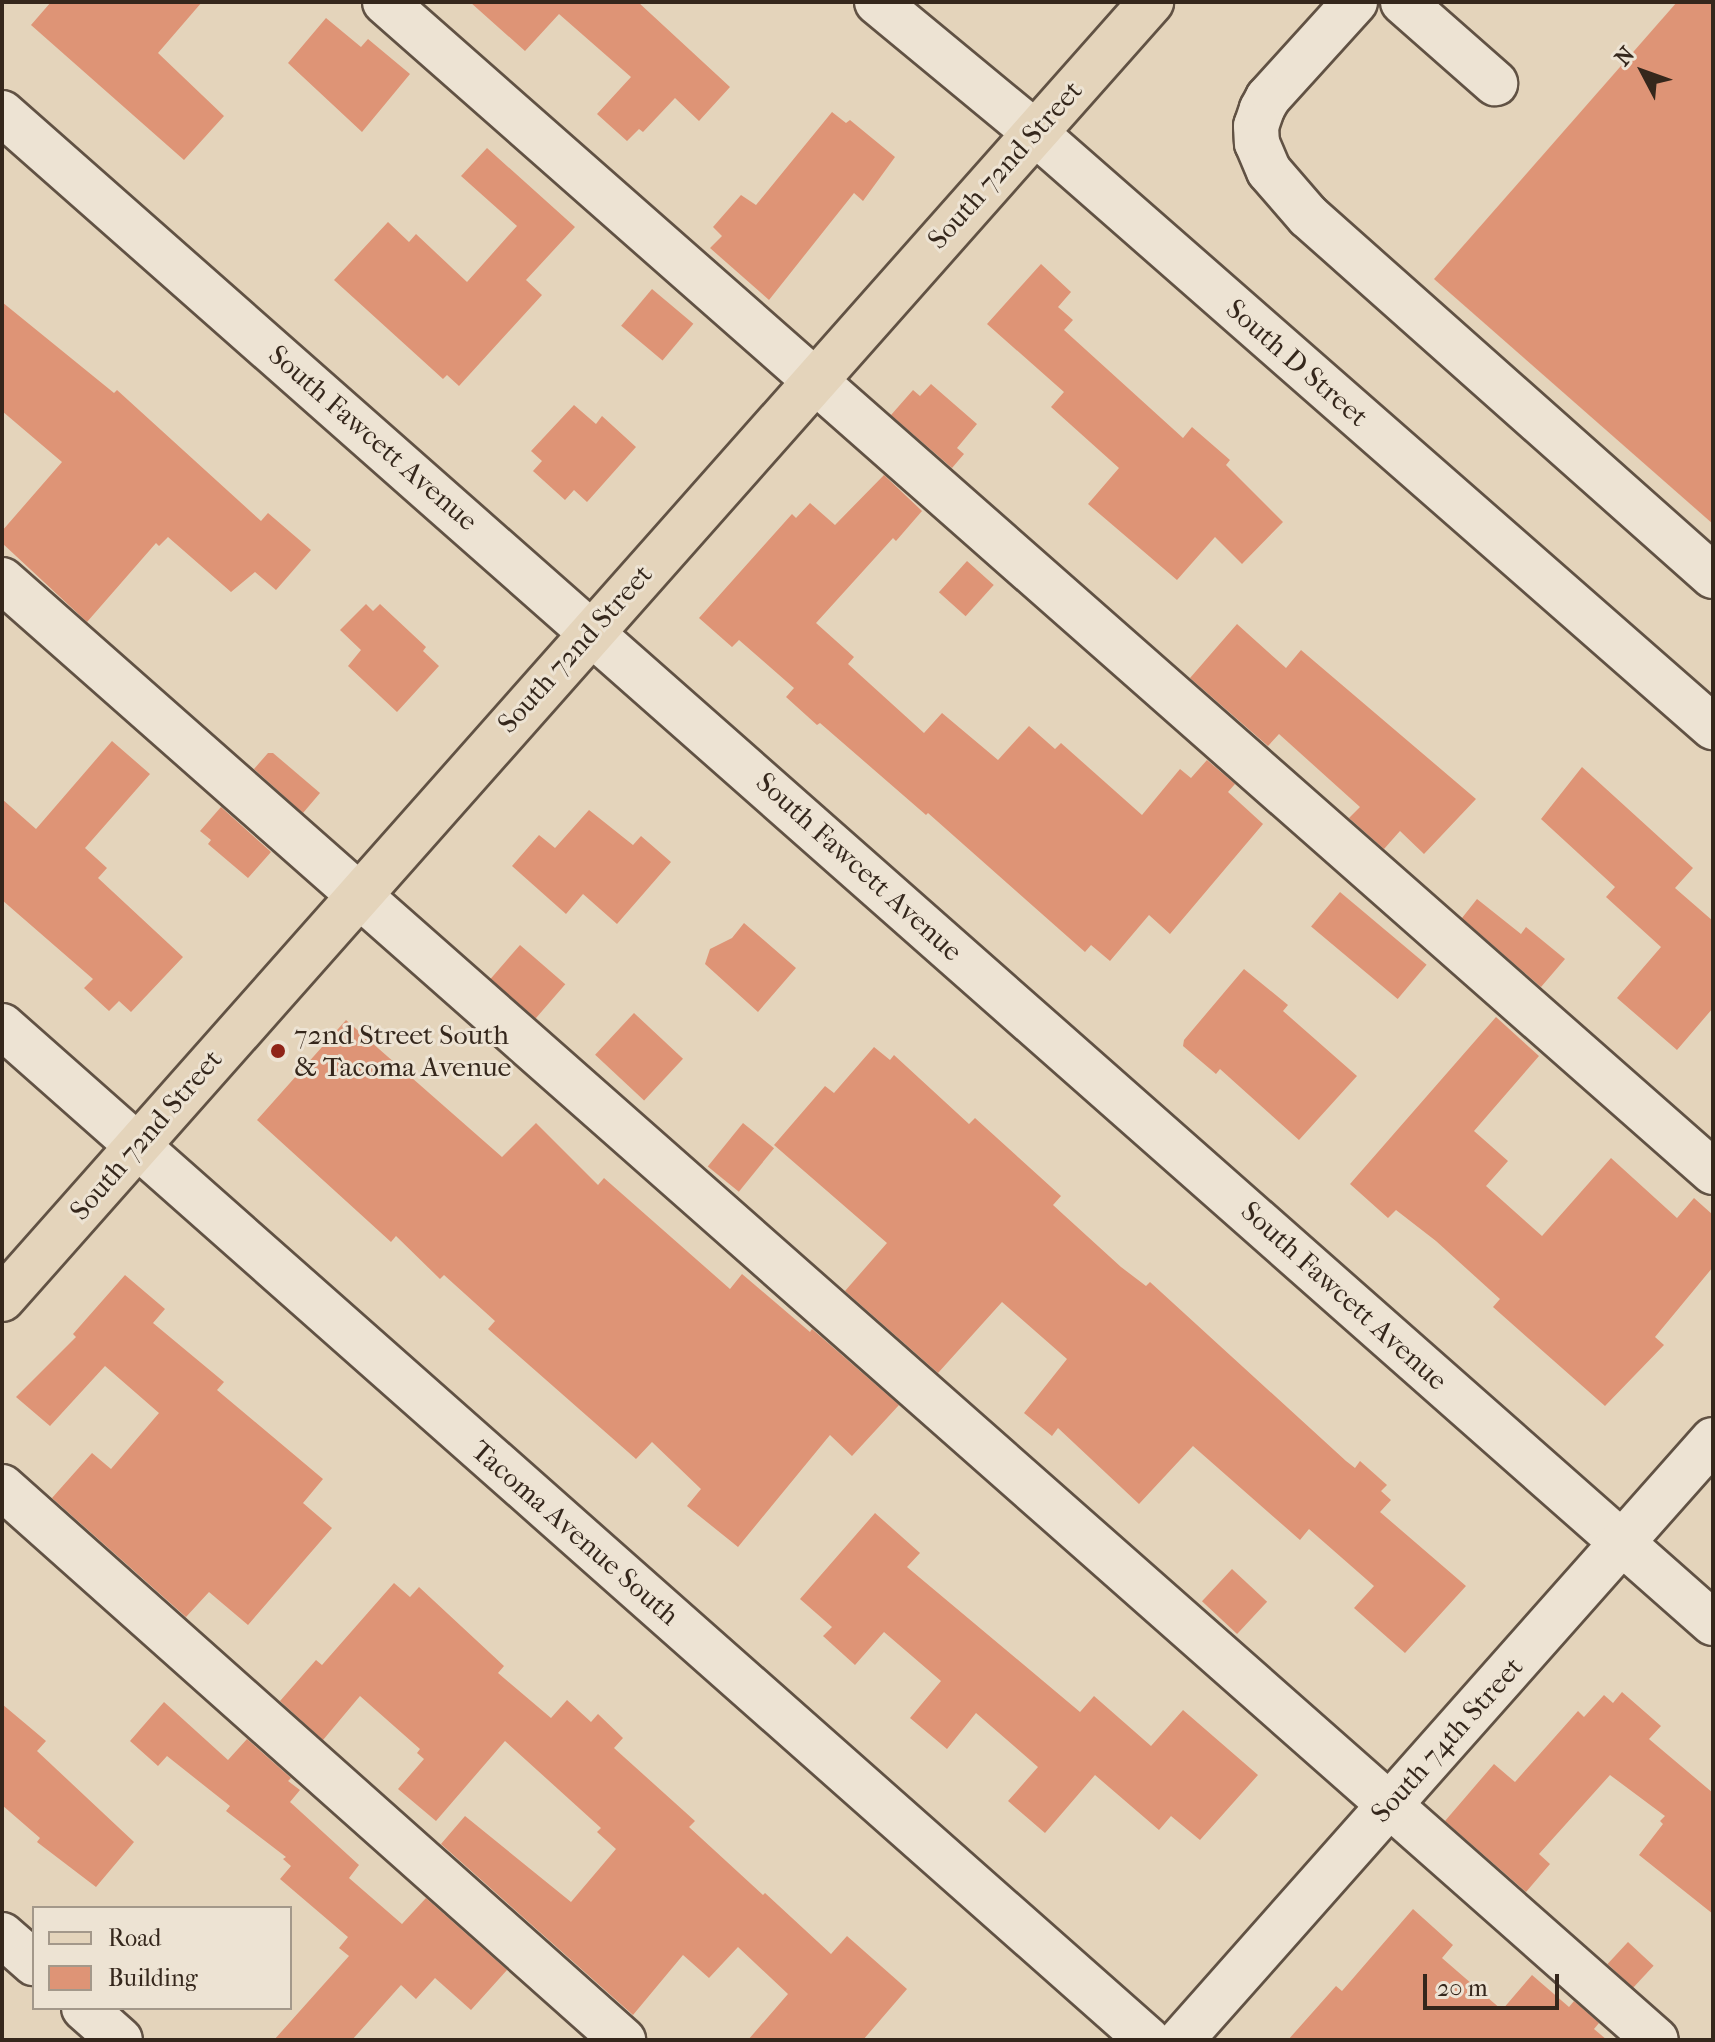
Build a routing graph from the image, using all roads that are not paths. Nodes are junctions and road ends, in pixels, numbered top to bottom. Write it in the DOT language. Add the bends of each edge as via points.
graph roads {
  1 [pos="385,2"];
  2 [pos="877,2"];
  3 [pos="1151,2"];
  4 [pos="1355,2"];
  5 [pos="1403,2"];
  6 [pos="1495,83"];
  7 [pos="2,113"];
  8 [pos="1034,132"];
  9 [pos="815,380"];
  10 [pos="1713,576"];
  11 [pos="2,580"];
  12 [pos="592,630"];
  13 [pos="1713,727"];
  14 [pos="358,894"];
  15 [pos="2,1026"];
  16 [pos="136,1145"];
  17 [pos="1713,1172"];
  18 [pos="2,1299"];
  19 [pos="1713,1440"];
  20 [pos="2,1487"];
  21 [pos="1622,1543"];
  22 [pos="1713,1623"];
  23 [pos="1390,1805"];
  24 [pos="2,1935"];
  25 [pos="32,1961"];
  26 [pos="86,2010"];
  27 [pos="120,2040"];
  28 [pos="623,2040"];
  29 [pos="1148,2040"];
  30 [pos="1181,2040"];
  31 [pos="1656,2040"];
  1 -- 9 [label="street"];
  2 -- 8 [label="street, South D Street"];
  3 -- 8 [label="main road, South 72nd Street"];
  4 -- 10 [label="street" via="1262,109 1257,143 1269,171 1308,216"];
  5 -- 6 [label="street"];
  7 -- 12 [label="street, South Fawcett Avenue"];
  8 -- 9 [label="main road, South 72nd Street"];
  8 -- 13 [label="street, South D Street"];
  9 -- 12 [label="main road, South 72nd Street"];
  9 -- 17 [label="street"];
  11 -- 14 [label="street"];
  12 -- 14 [label="main road, South 72nd Street"];
  12 -- 21 [label="street, South Fawcett Avenue"];
  14 -- 16 [label="main road, South 72nd Street"];
  14 -- 23 [label="street"];
  15 -- 16 [label="street, Tacoma Avenue South"];
  16 -- 18 [label="main road, South 72nd Street"];
  16 -- 29 [label="street, Tacoma Avenue South"];
  19 -- 21 [label="street, South 74th Street"];
  20 -- 28 [label="street"];
  21 -- 22 [label="street, South Fawcett Avenue"];
  21 -- 23 [label="street, South 74th Street"];
  23 -- 30 [label="street, South 74th Street"];
  23 -- 31 [label="street"];
  24 -- 25 [label="street"];
  26 -- 27 [label="street"];
}
